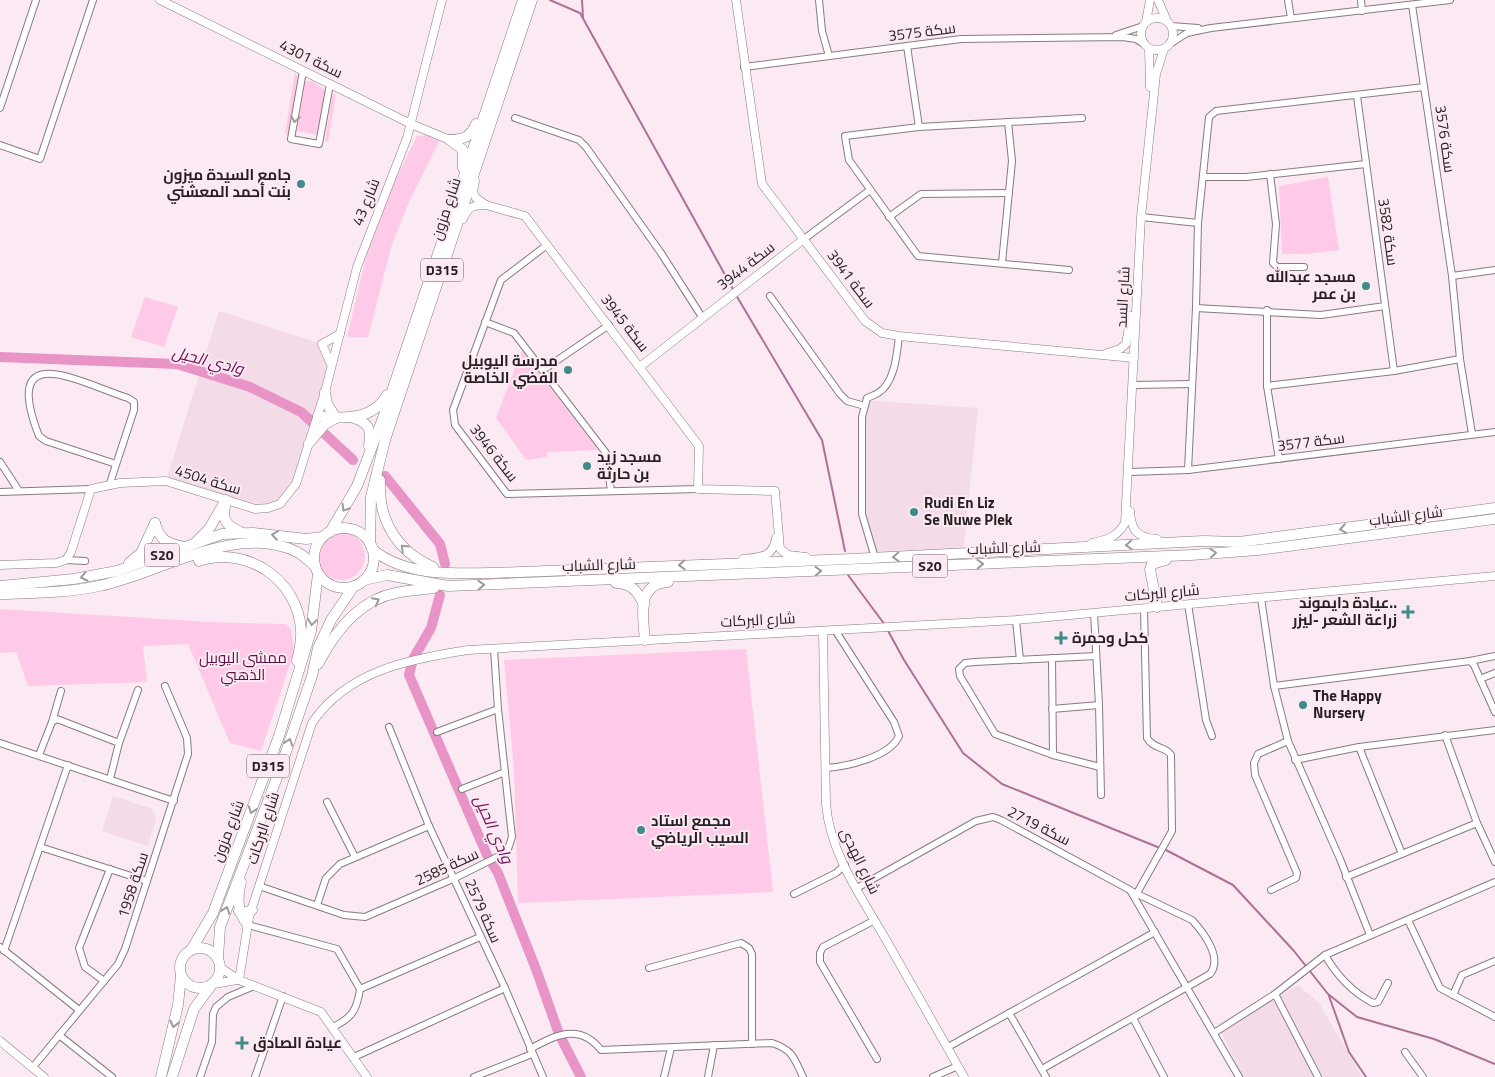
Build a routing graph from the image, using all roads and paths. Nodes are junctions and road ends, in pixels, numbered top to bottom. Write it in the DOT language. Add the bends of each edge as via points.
graph roads {
  1 [pos="36,0"];
  2 [pos="93,0"];
  3 [pos="160,0"];
  4 [pos="442,0"];
  5 [pos="523,0"];
  6 [pos="532,0"];
  7 [pos="736,0"];
  8 [pos="819,0"];
  9 [pos="1150,0"];
  10 [pos="1158,0"];
  11 [pos="1288,0"];
  12 [pos="1361,0"];
  13 [pos="1450,0"];
  14 [pos="1412,5"];
  15 [pos="1362,11"];
  16 [pos="1291,18"];
  17 [pos="1144,24"];
  18 [pos="1169,24"];
  19 [pos="1211,28"];
  20 [pos="1105,37"];
  21 [pos="907,46"];
  22 [pos="1146,46"];
  23 [pos="1167,47"];
  24 [pos="829,56"];
  25 [pos="744,67"];
  26 [pos="303,71"];
  27 [pos="496,80"];
  28 [pos="330,84"];
  29 [pos="1424,87"];
  30 [pos="1356,96"];
  31 [pos="0,108"];
  32 [pos="515,118"];
  33 [pos="1082,118"];
  34 [pos="1008,122"];
  35 [pos="411,124"];
  36 [pos="1149,124"];
  37 [pos="919,127"];
  38 [pos="450,140"];
  39 [pos="0,145"];
  40 [pos="479,158"];
  41 [pos="1366,164"];
  42 [pos="1270,174"];
  43 [pos="1203,177"];
  44 [pos="462,184"];
  45 [pos="870,190"];
  46 [pos="1009,193"];
  47 [pos="486,205"];
  48 [pos="888,217"];
  49 [pos="1141,217"];
  50 [pos="1198,223"];
  51 [pos="804,239"];
  52 [pos="548,245"];
  53 [pos="449,248"];
  54 [pos="1002,263"];
  55 [pos="1304,268"];
  56 [pos="1069,270"];
  57 [pos="1495,270"];
  58 [pos="1452,276"];
  59 [pos="1137,292"];
  60 [pos="770,296"];
  61 [pos="1385,306"];
  62 [pos="1196,308"];
  63 [pos="1267,310"];
  64 [pos="702,317"];
  65 [pos="485,322"];
  66 [pos="609,325"];
  67 [pos="340,334"];
  68 [pos="899,336"];
  69 [pos="1102,354"];
  70 [pos="1134,358"];
  71 [pos="1460,359"];
  72 [pos="331,366"];
  73 [pos="640,366"];
  74 [pos="400,369"];
  75 [pos="542,370"];
  76 [pos="1394,371"];
  77 [pos="28,374"];
  78 [pos="1192,384"];
  79 [pos="1133,385"];
  80 [pos="1267,386"];
  81 [pos="325,392"];
  82 [pos="865,406"];
  83 [pos="24,415"];
  84 [pos="318,416"];
  85 [pos="350,417"];
  86 [pos="336,418"];
  87 [pos="1495,432"];
  88 [pos="1472,434"];
  89 [pos="385,440"];
  90 [pos="309,443"];
  91 [pos="1280,459"];
  92 [pos="0,462"];
  93 [pos="116,464"];
  94 [pos="1188,470"];
  95 [pos="1129,472"];
  96 [pos="108,486"];
  97 [pos="357,486"];
  98 [pos="91,489"];
  99 [pos="698,489"];
  100 [pos="1128,489"];
  101 [pos="18,491"];
  102 [pos="611,491"];
  103 [pos="0,492"];
  104 [pos="226,500"];
  105 [pos="1494,508"];
  106 [pos="1495,519"];
  107 [pos="777,531"];
  108 [pos="244,533"];
  109 [pos="326,534"];
  110 [pos="1203,542"];
  111 [pos="189,546"];
  112 [pos="371,546"];
  113 [pos="1042,549"];
  114 [pos="1192,555"];
  115 [pos="875,558"];
  116 [pos="1105,558"];
  117 [pos="850,559"];
  118 [pos="66,560"];
  119 [pos="85,561"];
  120 [pos="705,564"];
  121 [pos="0,565"];
  122 [pos="316,570"];
  123 [pos="117,571"];
  124 [pos="446,572"];
  125 [pos="794,572"];
  126 [pos="1495,576"];
  127 [pos="364,580"];
  128 [pos="116,582"];
  129 [pos="1152,582"];
  130 [pos="518,583"];
  131 [pos="0,586"];
  132 [pos="354,586"];
  133 [pos="448,586"];
  134 [pos="0,594"];
  135 [pos="1261,598"];
  136 [pos="1188,604"];
  137 [pos="644,605"];
  138 [pos="1157,608"];
  139 [pos="1144,609"];
  140 [pos="1094,613"];
  141 [pos="1016,620"];
  142 [pos="835,630"];
  143 [pos="823,631"];
  144 [pos="646,640"];
  145 [pos="494,649"];
  146 [pos="1096,656"];
  147 [pos="1495,656"];
  148 [pos="1052,658"];
  149 [pos="1020,660"];
  150 [pos="1470,661"];
  151 [pos="1495,673"];
  152 [pos="312,676"];
  153 [pos="1480,679"];
  154 [pos="166,686"];
  155 [pos="1274,686"];
  156 [pos="138,690"];
  157 [pos="61,691"];
  158 [pos="291,698"];
  159 [pos="1099,705"];
  160 [pos="498,708"];
  161 [pos="1052,709"];
  162 [pos="1495,711"];
  163 [pos="52,722"];
  164 [pos="389,727"];
  165 [pos="1495,730"];
  166 [pos="437,732"];
  167 [pos="1445,735"];
  168 [pos="1212,736"];
  169 [pos="1288,741"];
  170 [pos="0,743"];
  171 [pos="119,743"];
  172 [pos="1359,747"];
  173 [pos="39,755"];
  174 [pos="1053,755"];
  175 [pos="1295,760"];
  176 [pos="68,765"];
  177 [pos="1100,767"];
  178 [pos="825,768"];
  179 [pos="505,772"];
  180 [pos="110,779"];
  181 [pos="462,789"];
  182 [pos="1101,795"];
  183 [pos="174,800"];
  184 [pos="327,802"];
  185 [pos="1477,823"];
  186 [pos="429,826"];
  187 [pos="251,846"];
  188 [pos="40,847"];
  189 [pos="1402,854"];
  190 [pos="355,857"];
  191 [pos="1495,862"];
  192 [pos="845,865"];
  193 [pos="110,869"];
  194 [pos="1346,877"];
  195 [pos="455,878"];
  196 [pos="147,881"];
  197 [pos="1495,882"];
  198 [pos="259,886"];
  199 [pos="856,888"];
  200 [pos="1271,890"];
  201 [pos="1134,891"];
  202 [pos="794,894"];
  203 [pos="317,905"];
  204 [pos="252,910"];
  205 [pos="239,911"];
  206 [pos="875,920"];
  207 [pos="1408,920"];
  208 [pos="248,925"];
  209 [pos="1156,932"];
  210 [pos="1370,935"];
  211 [pos="480,937"];
  212 [pos="2,949"];
  213 [pos="191,950"];
  214 [pos="1325,955"];
  215 [pos="1495,961"];
  216 [pos="219,963"];
  217 [pos="649,968"];
  218 [pos="181,976"];
  219 [pos="239,980"];
  220 [pos="104,981"];
  221 [pos="1388,983"];
  222 [pos="212,985"];
  223 [pos="254,986"];
  224 [pos="505,988"];
  225 [pos="1186,988"];
  226 [pos="360,989"];
  227 [pos="1275,994"];
  228 [pos="1453,995"];
  229 [pos="283,996"];
  230 [pos="80,1010"];
  231 [pos="1009,1013"];
  232 [pos="1495,1017"];
  233 [pos="1133,1018"];
  234 [pos="332,1027"];
  235 [pos="1214,1033"];
  236 [pos="59,1035"];
  237 [pos="0,1041"];
  238 [pos="752,1044"];
  239 [pos="714,1045"];
  240 [pos="948,1047"];
  241 [pos="671,1048"];
  242 [pos="531,1052"];
  243 [pos="1404,1052"];
  244 [pos="354,1057"];
  245 [pos="877,1059"];
  246 [pos="958,1066"];
  247 [pos="33,1067"];
  248 [pos="1042,1069"];
  249 [pos="44,1077"];
  250 [pos="112,1077"];
  251 [pos="161,1077"];
  252 [pos="172,1077"];
  253 [pos="200,1077"];
  254 [pos="255,1077"];
  255 [pos="367,1077"];
  256 [pos="474,1077"];
  257 [pos="543,1077"];
  258 [pos="664,1077"];
  259 [pos="708,1077"];
  260 [pos="802,1077"];
  261 [pos="933,1077"];
  262 [pos="964,1077"];
  263 [pos="1046,1077"];
  264 [pos="1164,1077"];
  265 [pos="1239,1077"];
  266 [pos="1318,1077"];
  267 [pos="1423,1077"];
  1 -- 31 [label="street"];
  2 -- 39 [label="street" via="40,159"];
  3 -- 26 [label="street, سكة 4301"];
  4 -- 35 [label="street, شارع 43"];
  5 -- 27 [label="main road, شارع مزون / D315"];
  6 -- 40 [label="main road, شارع مزون / D315"];
  7 -- 25 [label="street, سكة 3941"];
  8 -- 24 [label="street"];
  9 -- 17 [label="street"];
  10 -- 18 [label="street"];
  11 -- 16 [label="street"];
  12 -- 15 [label="street"];
  13 -- 14 [label="street"];
  14 -- 15 [label="street"];
  14 -- 29 [label="street, سكة 3576"];
  15 -- 16 [label="street"];
  16 -- 19 [label="street"];
  17 -- 18 [label="street" via="1154,18"];
  17 -- 20 [label="street, سكة 3575" via="1136,30"];
  17 -- 22 [label="street" via="1140,35"];
  18 -- 19 [label="street"];
  18 -- 23 [label="street" via="1173,35"];
  19 -- 23 [label="street" via="1187,33"];
  20 -- 21 [label="street, سكة 3575" via="961,40"];
  20 -- 22 [label="street, سكة 3575" via="1136,39"];
  21 -- 24 [label="street, سكة 3575"];
  21 -- 37 [label="street"];
  22 -- 23 [label="street"];
  22 -- 36 [label="street, شارع السد"];
  23 -- 36 [label="street, شارع السد" via="1156,74"];
  24 -- 25 [label="street, سكة 3575"];
  25 -- 51 [label="street, سكة 3941" via="762,184"];
  26 -- 28 [label="street, سكة 4301"];
  26 -- 28 [label="street, one-way" via="291,139 318,144"];
  27 -- 38 [label="main road" via="472,135"];
  27 -- 44 [label="main road, شارع مزون / D315"];
  28 -- 35 [label="street, سكة 4301"];
  29 -- 30 [label="street"];
  29 -- 58 [label="street, سكة 3576"];
  30 -- 41 [label="street, سكة 3582"];
  30 -- 43 [label="street" via="1216,111 1208,121"];
  32 -- 64 [label="street" via="579,140 586,147 662,253"];
  33 -- 34 [label="street"];
  34 -- 37 [label="street"];
  34 -- 46 [label="street" via="1012,161"];
  35 -- 38 [label="street, سكة 4301"];
  35 -- 67 [label="street, شارع 43" via="364,246"];
  36 -- 49 [label="street, شارع السد"];
  37 -- 45 [label="street" via="845,136 849,160"];
  38 -- 44 [label="main road" via="463,150"];
  40 -- 47 [label="street" via="474,192 476,198"];
  40 -- 53 [label="main road, شارع مزون / D315"];
  41 -- 42 [label="street"];
  41 -- 61 [label="street, سكة 3582"];
  42 -- 43 [label="street"];
  42 -- 55 [label="street" via="1275,207 1273,263 1277,267"];
  43 -- 50 [label="street"];
  44 -- 74 [label="main road, شارع مزون / D315"];
  45 -- 48 [label="street"];
  45 -- 51 [label="street, سكة 3944"];
  46 -- 48 [label="street" via="921,194"];
  46 -- 54 [label="street"];
  47 -- 52 [label="street, سكة 3945" via="525,216"];
  47 -- 53 [label="street" via="474,205 468,209"];
  48 -- 54 [label="street" via="918,256"];
  49 -- 50 [label="street"];
  49 -- 59 [label="street, شارع السد"];
  50 -- 62 [label="street"];
  51 -- 64 [label="street, سكة 3944"];
  51 -- 68 [label="street, سكة 3941" via="865,321 882,333"];
  52 -- 65 [label="street, سكة 3946" via="501,280"];
  52 -- 66 [label="street, سكة 3945"];
  53 -- 89 [label="main road, شارع مزون / D315"];
  54 -- 56 [label="street"];
  57 -- 58 [label="street"];
  58 -- 71 [label="street, سكة 3576"];
  59 -- 69 [label="street" via="1126,344 1115,352"];
  59 -- 70 [label="street, شارع السد"];
  60 -- 82 [label="street" via="840,394 847,401"];
  61 -- 63 [label="street" via="1321,315"];
  61 -- 76 [label="street, سكة 3582"];
  62 -- 63 [label="street"];
  62 -- 78 [label="street"];
  63 -- 80 [label="street"];
  64 -- 73 [label="street, سكة 3944"];
  65 -- 75 [label="street" via="514,333"];
  65 -- 102 [label="street, سكة 3946" via="452,410 455,425 507,494"];
  66 -- 73 [label="street, سكة 3945"];
  66 -- 75 [label="street"];
  67 -- 72 [label="street, شارع 43"];
  67 -- 72 [label="street" via="322,344"];
  68 -- 69 [label="street, سكة 3941"];
  68 -- 82 [label="street" via="896,360 888,381 879,393 867,398"];
  69 -- 70 [label="street, سكة 3941"];
  70 -- 79 [label="street, شارع السد"];
  71 -- 76 [label="street"];
  71 -- 88 [label="street, سكة 3576"];
  72 -- 81 [label="street, شارع 43"];
  73 -- 99 [label="street, سكة 3945" via="699,446"];
  74 -- 85 [label="main road" via="380,406"];
  74 -- 97 [label="main road, شارع مزون / D315"];
  75 -- 102 [label="street" via="606,453"];
  76 -- 80 [label="street"];
  77 -- 93 [label="street" via="60,378 132,399 135,406"];
  78 -- 79 [label="street"];
  78 -- 94 [label="street"];
  79 -- 95 [label="street, شارع السد"];
  80 -- 91 [label="street"];
  81 -- 84 [label="street, شارع 43"];
  81 -- 86 [label="main road" via="327,404"];
  82 -- 115 [label="street" via="862,417 862,514"];
  83 -- 93 [label="street" via="46,441"];
  84 -- 86 [label="main road"];
  84 -- 90 [label="street, سكة 4504"];
  85 -- 86 [label="main road"];
  85 -- 97 [label="main road" via="363,421 370,438"];
  86 -- 90 [label="main road" via="325,424"];
  87 -- 88 [label="street, سكة 3577"];
  88 -- 91 [label="street, سكة 3577"];
  89 -- 112 [label="main road, شارع مزون / D315" via="372,497"];
  124 -- 89 [label="main road, one-way" via="419,561 392,534 386,522 379,493"];
  90 -- 104 [label="street, سكة 4504" via="296,484 280,504 256,509"];
  91 -- 94 [label="street, سكة 3577"];
  92 -- 101 [label="street"];
  93 -- 96 [label="street"];
  94 -- 95 [label="street, سكة 3577"];
  95 -- 100 [label="street, شارع السد"];
  96 -- 98 [label="street, سكة 4504"];
  96 -- 104 [label="street, سكة 4504" via="166,481"];
  97 -- 109 [label="main road, شارع مزون / D315, one-way"];
  98 -- 101 [label="street, سكة 4504"];
  98 -- 118 [label="street"];
  99 -- 102 [label="street, سكة 3946"];
  99 -- 107 [label="street, سكة 3946" via="775,491"];
  100 -- 110 [label="street" via="1130,517 1139,535 1145,539"];
  100 -- 113 [label="street" via="1125,523 1120,534 1094,543"];
  101 -- 103 [label="street, سكة 4504"];
  104 -- 108 [label="main road" via="226,524"];
  104 -- 111 [label="main road" via="209,529"];
  105 -- 110 [label="main road, شارع الشباب / S20, one-way" via="1248,541"];
  114 -- 106 [label="main road, شارع الشباب / S20, one-way" via="1258,550"];
  107 -- 117 [label="street, سكة 3946" via="780,549 788,555"];
  107 -- 120 [label="street, سكة 3946" via="775,546 768,556"];
  109 -- 108 [label="main road, S20, one-way" via="289,538"];
  108 -- 111 [label="main road, S20" via="222,534"];
  109 -- 112 [label="main road, S20" via="348,529"];
  109 -- 122 [label="main road" via="315,550"];
  110 -- 113 [label="main road, شارع الشباب / S20, one-way"];
  111 -- 123 [label="main road, S20"];
  111 -- 123 [label="main road" via="167,543 161,538 155,523 141,554"];
  112 -- 124 [label="main road, شارع الشباب / S20" via="400,566"];
  112 -- 127 [label="main road" via="371,569"];
  113 -- 115 [label="main road, شارع الشباب / S20, one-way"];
  114 -- 116 [label="main road, شارع الشباب / S20"];
  114 -- 129 [label="main road" via="1152,564"];
  115 -- 117 [label="main road, شارع الشباب / S20"];
  125 -- 116 [label="main road, شارع الشباب / S20, one-way"];
  116 -- 129 [label="main road" via="1141,565"];
  117 -- 120 [label="main road, شارع الشباب / S20"];
  118 -- 119 [label="street"];
  118 -- 121 [label="street"];
  120 -- 124 [label="main road, شارع الشباب / S20, one-way"];
  122 -- 128 [label="main road, S20" via="298,552 278,545 252,542 222,546"];
  122 -- 132 [label="main road, S20" via="332,586"];
  122 -- 158 [label="main road, شارع مزون / D315, one-way" via="311,631"];
  123 -- 131 [label="main road, S20, one-way" via="74,580"];
  125 -- 130 [label="main road, شارع الشباب / S20"];
  125 -- 137 [label="main road" via="660,582 647,591"];
  126 -- 135 [label="street, شارع البركات"];
  127 -- 132 [label="main road, S20"];
  127 -- 133 [label="main road, شارع الشباب / S20" via="387,575"];
  128 -- 134 [label="main road, S20" via="76,590"];
  128 -- 158 [label="main road" via="220,556 249,561 266,570 286,590 300,625 301,640"];
  129 -- 138 [label="main road"];
  133 -- 130 [label="main road, شارع الشباب / S20, one-way"];
  130 -- 137 [label="main road" via="622,583 632,586"];
  132 -- 152 [label="main road, شارع مزون / D315" via="324,632"];
  152 -- 133 [label="main road, one-way" via="340,627 369,604 394,593"];
  135 -- 136 [label="street, شارع البركات"];
  135 -- 155 [label="street"];
  136 -- 138 [label="street, شارع البركات"];
  136 -- 168 [label="street" via="1206,720"];
  137 -- 144 [label="main road"];
  138 -- 139 [label="street, شارع البركات"];
  139 -- 140 [label="street, شارع البركات"];
  139 -- 201 [label="street" via="1147,738 1171,755 1173,824 1169,837"];
  140 -- 141 [label="street, شارع البركات"];
  140 -- 146 [label="street"];
  141 -- 142 [label="street, شارع البركات"];
  141 -- 149 [label="street"];
  142 -- 143 [label="street, شارع البركات"];
  142 -- 178 [label="street" via="894,722 899,736 893,744 857,764"];
  143 -- 144 [label="street, شارع البركات"];
  143 -- 178 [label="street, شارع الهدى"];
  144 -- 145 [label="street, شارع البركات"];
  145 -- 160 [label="street, سكة 2585"];
  145 -- 198 [label="street, شارع البركات" via="412,659 348,686 331,698 312,723 304,743"];
  146 -- 148 [label="street"];
  146 -- 159 [label="street"];
  147 -- 150 [label="street"];
  148 -- 149 [label="street"];
  148 -- 161 [label="street"];
  149 -- 174 [label="street" via="965,662 959,669 960,676 994,734"];
  150 -- 153 [label="street"];
  150 -- 155 [label="street"];
  151 -- 153 [label="street"];
  187 -- 152 [label="main road, شارع مزون / D315, one-way"];
  153 -- 162 [label="street"];
  154 -- 183 [label="street, سكة 1958" via="189,748"];
  155 -- 169 [label="street"];
  156 -- 171 [label="street"];
  157 -- 163 [label="street"];
  158 -- 213 [label="main road, شارع مزون / D315, one-way" via="213,913"];
  159 -- 161 [label="street"];
  159 -- 177 [label="street"];
  160 -- 166 [label="street"];
  160 -- 179 [label="street, سكة 2585"];
  161 -- 174 [label="street"];
  163 -- 171 [label="street" via="57,719"];
  163 -- 173 [label="street"];
  164 -- 186 [label="street, سكة 2579"];
  165 -- 167 [label="street"];
  167 -- 172 [label="street"];
  167 -- 185 [label="street"];
  169 -- 175 [label="street"];
  169 -- 200 [label="street" via="1258,754 1254,763 1255,775 1297,873 1296,878"];
  170 -- 173 [label="street"];
  171 -- 180 [label="street"];
  172 -- 175 [label="street"];
  172 -- 189 [label="street"];
  173 -- 176 [label="street"];
  174 -- 177 [label="street"];
  175 -- 194 [label="street"];
  176 -- 180 [label="street"];
  176 -- 188 [label="street"];
  177 -- 182 [label="street"];
  178 -- 192 [label="street, شارع الهدى" via="827,824"];
  179 -- 181 [label="street"];
  179 -- 195 [label="street, سكة 2585" via="512,837 508,849"];
  180 -- 183 [label="street"];
  183 -- 196 [label="street, سكة 1958"];
  184 -- 190 [label="street"];
  185 -- 189 [label="street"];
  185 -- 191 [label="street"];
  186 -- 190 [label="street"];
  186 -- 195 [label="street, سكة 2579"];
  187 -- 205 [label="main road" via="240,888"];
  216 -- 187 [label="main road, شارع مزون / D315, one-way" via="220,928"];
  188 -- 193 [label="street"];
  188 -- 212 [label="street"];
  189 -- 194 [label="street"];
  190 -- 203 [label="street" via="332,870"];
  192 -- 199 [label="street, شارع الهدى"];
  192 -- 202 [label="street" via="836,873"];
  193 -- 196 [label="street"];
  193 -- 220 [label="street" via="79,948 85,967"];
  194 -- 210 [label="street"];
  195 -- 203 [label="street, سكة 2585" via="365,917 344,915"];
  195 -- 211 [label="street, سكة 2579"];
  196 -- 220 [label="street, سكة 1958" via="122,957"];
  197 -- 207 [label="street"];
  198 -- 203 [label="street, سكة 2585"];
  198 -- 204 [label="street, شارع البركات"];
  199 -- 201 [label="street, سكة 2719" via="976,821 993,818"];
  199 -- 206 [label="street, شارع الهدى"];
  201 -- 209 [label="street, سكة 2719"];
  201 -- 225 [label="street, سكة 2719" via="1192,920 1216,957 1210,974"];
  204 -- 205 [label="main road"];
  204 -- 208 [label="street, شارع البركات"];
  205 -- 208 [label="main road"];
  206 -- 240 [label="street, شارع الهدى"];
  206 -- 245 [label="street" via="823,947 820,962"];
  207 -- 210 [label="street"];
  207 -- 228 [label="street" via="1436,983"];
  208 -- 219 [label="street, شارع البركات"];
  208 -- 226 [label="street" via="337,949"];
  209 -- 225 [label="street, سكة 2719"];
  209 -- 231 [label="street"];
  210 -- 214 [label="street"];
  211 -- 224 [label="street, سكة 2579"];
  211 -- 226 [label="street"];
  212 -- 230 [label="street"];
  213 -- 216 [label="main road" via="208,950"];
  213 -- 218 [label="main road, D315" via="180,964"];
  214 -- 221 [label="street" via="1349,987 1373,1003 1378,1002"];
  214 -- 227 [label="street"];
  215 -- 228 [label="street" via="1462,975"];
  216 -- 219 [label="street"];
  216 -- 222 [label="main road, D315"];
  217 -- 238 [label="street" via="741,943 749,948 752,954"];
  218 -- 222 [label="main road" via="184,982 196,989"];
  218 -- 251 [label="main road, D315, one-way" via="178,1005"];
  219 -- 222 [label="street"];
  219 -- 223 [label="street"];
  220 -- 230 [label="street, سكة 1958"];
  222 -- 252 [label="main road, D315" via="194,1008"];
  223 -- 229 [label="street"];
  223 -- 253 [label="street" via="216,1007 212,1042"];
  224 -- 242 [label="street, سكة 2579"];
  224 -- 244 [label="street"];
  225 -- 233 [label="street, سكة 2719"];
  225 -- 235 [label="street, سكة 2719"];
  226 -- 234 [label="street" via="353,1014"];
  227 -- 235 [label="street"];
  227 -- 266 [label="street"];
  228 -- 232 [label="street"];
  229 -- 234 [label="street" via="321,1012"];
  229 -- 254 [label="street"];
  230 -- 236 [label="street, سكة 1958"];
  231 -- 240 [label="street"];
  231 -- 248 [label="street"];
  233 -- 248 [label="street, سكة 2719"];
  233 -- 264 [label="street"];
  234 -- 244 [label="street"];
  235 -- 265 [label="street, سكة 2719"];
  236 -- 247 [label="street, سكة 1958"];
  236 -- 250 [label="street"];
  237 -- 247 [label="street"];
  238 -- 239 [label="street"];
  238 -- 260 [label="street" via="772,1043 786,1047"];
  239 -- 241 [label="street"];
  239 -- 259 [label="street"];
  240 -- 246 [label="street, شارع الهدى"];
  241 -- 242 [label="street" via="600,1050 589,1039 568,1034 548,1038"];
  241 -- 258 [label="street"];
  242 -- 256 [label="street"];
  242 -- 257 [label="street, سكة 2579"];
  243 -- 267 [label="street"];
  244 -- 255 [label="street"];
  246 -- 261 [label="street"];
  246 -- 262 [label="street, شارع الهدى"];
  247 -- 249 [label="street"];
  248 -- 263 [label="street"];
}
